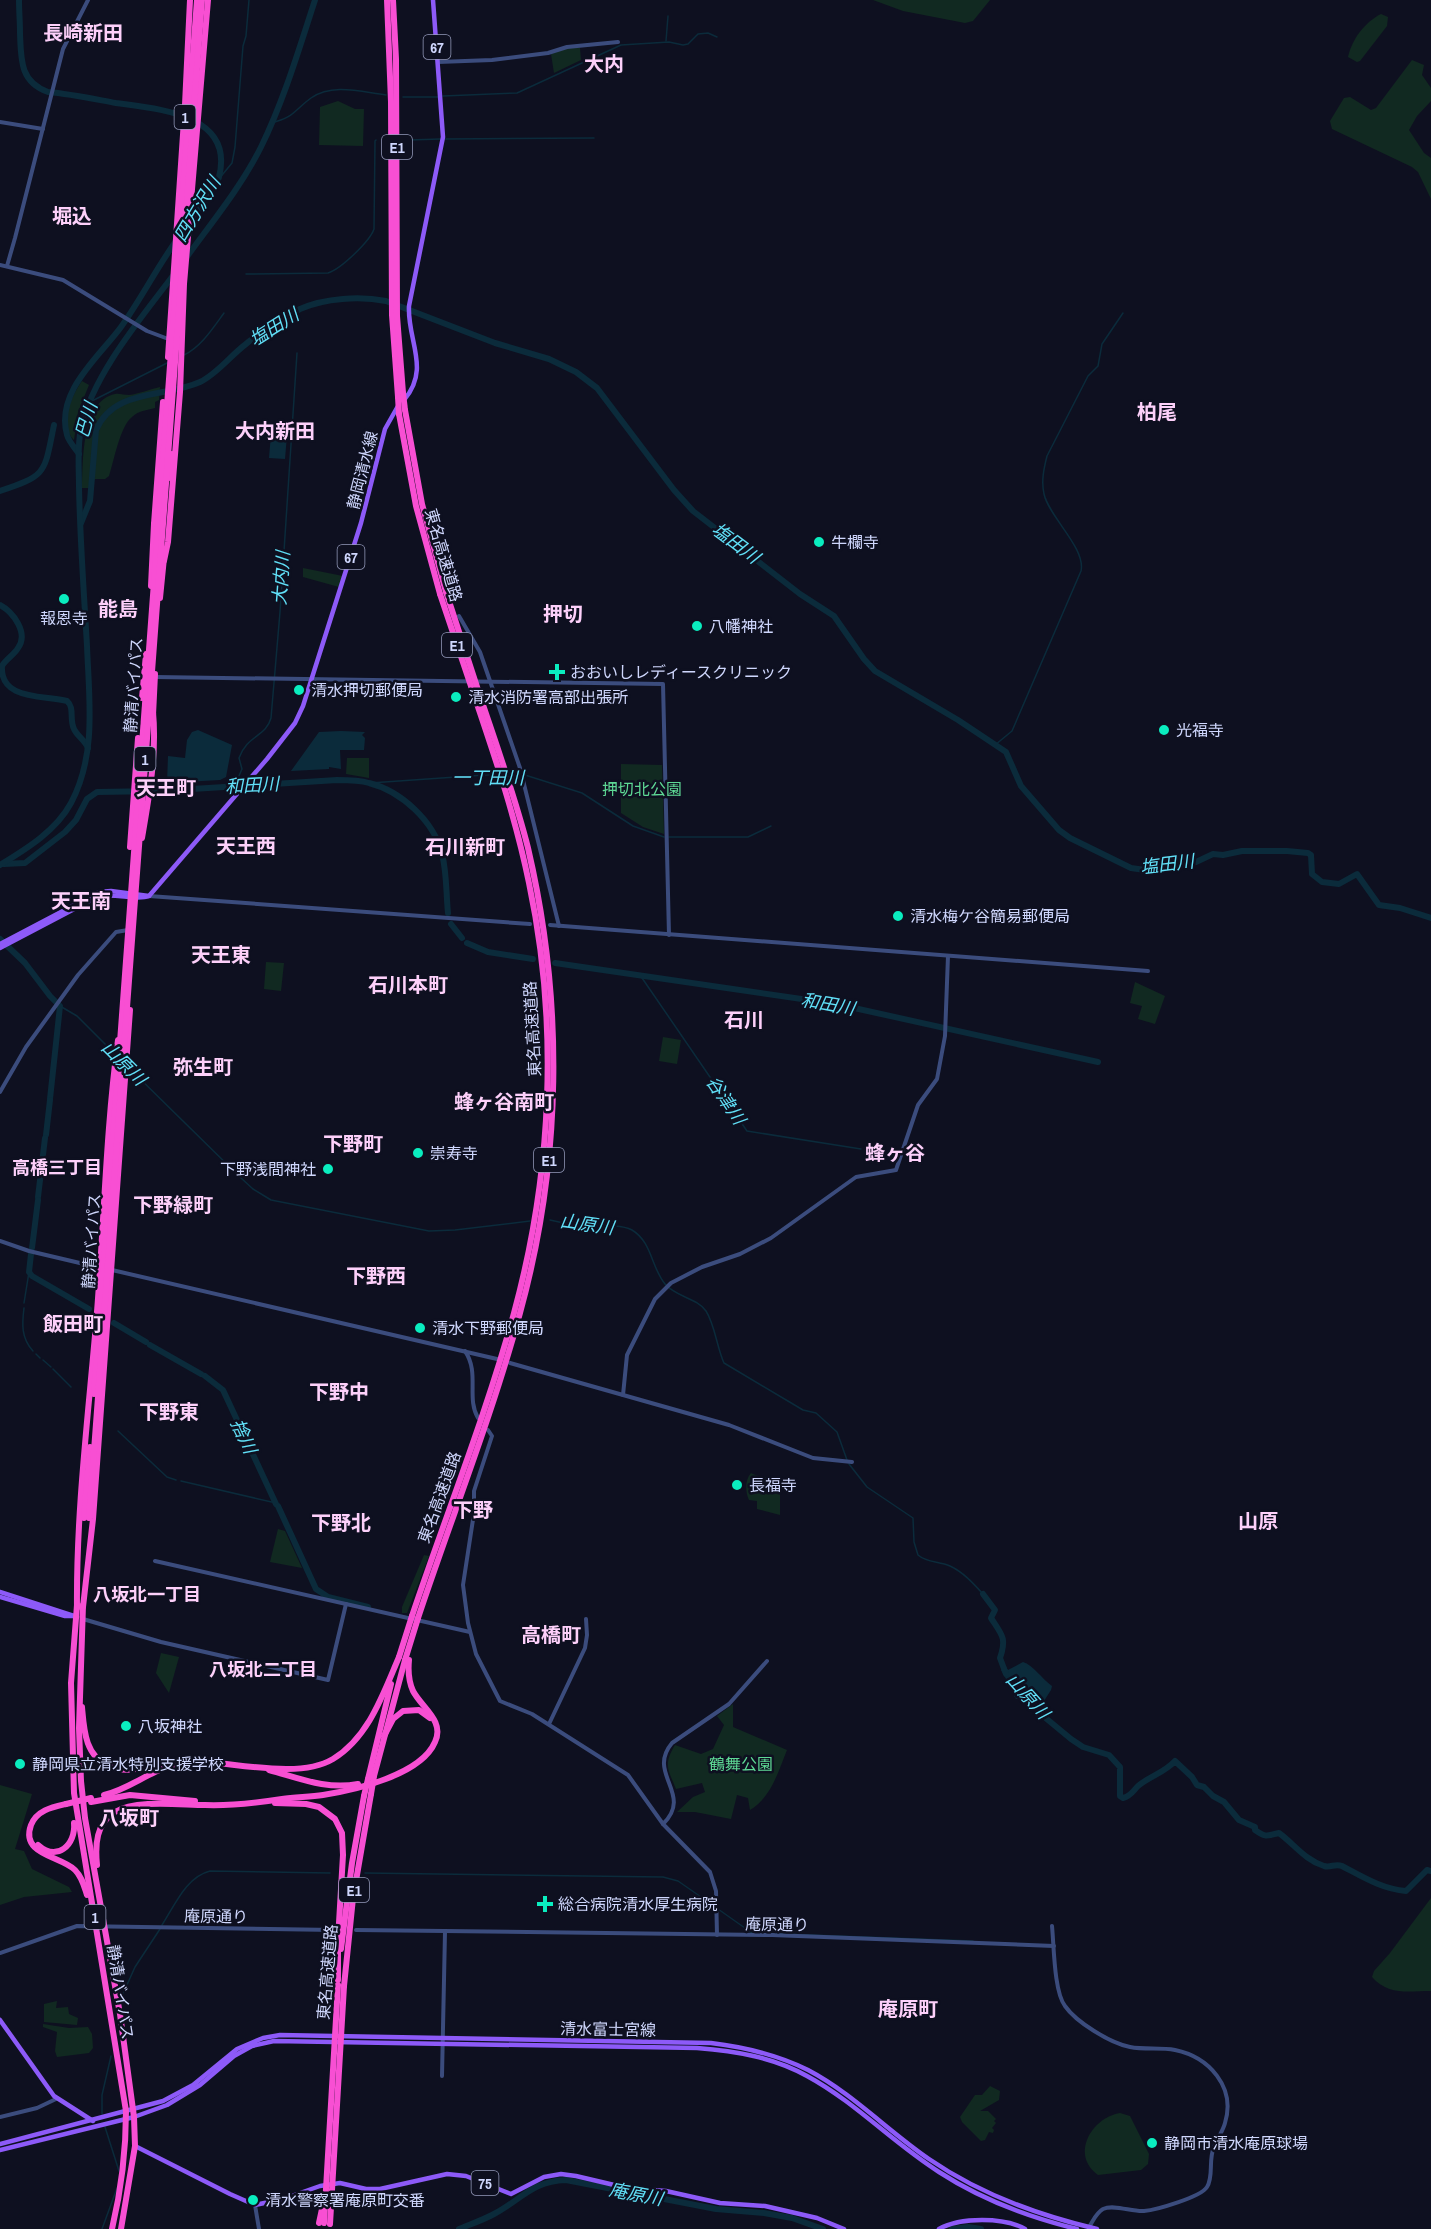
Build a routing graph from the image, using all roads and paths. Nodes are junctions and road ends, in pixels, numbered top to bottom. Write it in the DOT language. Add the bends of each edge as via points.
graph roads {
  1 [pos="88,0"];
  2 [pos="199,0"];
  3 [pos="387,0"];
  4 [pos="393,0"];
  5 [pos="434,0"];
  6 [pos="618,42"];
  7 [pos="438,62"];
  8 [pos="0,122"];
  9 [pos="43,129"];
  10 [pos="0,265"];
  11 [pos="7,266"];
  12 [pos="394,293"];
  13 [pos="176,317"];
  14 [pos="169,339"];
  15 [pos="182,340"];
  16 [pos="164,561"];
  17 [pos="151,593"];
  18 [pos="459,616"];
  19 [pos="144,677"];
  20 [pos="154,677"];
  21 [pos="312,679"];
  22 [pos="490,683"];
  23 [pos="477,694"];
  24 [pos="153,712"];
  25 [pos="140,730"];
  26 [pos="134,895"];
  27 [pos="149,896"];
  28 [pos="530,924"];
  29 [pos="550,926"];
  30 [pos="559,926"];
  31 [pos="129,930"];
  32 [pos="669,935"];
  33 [pos="0,946"];
  34 [pos="948,956"];
  35 [pos="1148,971"];
  36 [pos="0,1092"];
  37 [pos="0,1241"];
  38 [pos="100,1268"];
  39 [pos="111,1270"];
  40 [pos="465,1351"];
  41 [pos="497,1359"];
  42 [pos="510,1363"];
  43 [pos="623,1395"];
  44 [pos="478,1418"];
  45 [pos="488,1430"];
  46 [pos="852,1462"];
  47 [pos="87,1518"];
  48 [pos="155,1560"];
  49 [pos="0,1592"];
  50 [pos="0,1597"];
  51 [pos="346,1604"];
  52 [pos="417,1617"];
  53 [pos="80,1618"];
  54 [pos="585,1619"];
  55 [pos="470,1632"];
  56 [pos="404,1659"];
  57 [pos="767,1661"];
  58 [pos="80,1677"];
  59 [pos="549,1724"];
  60 [pos="384,1736"];
  61 [pos="201,1761"];
  62 [pos="251,1765"];
  63 [pos="371,1778"];
  64 [pos="74,1793"];
  65 [pos="91,1800"];
  66 [pos="265,1803"];
  67 [pos="225,1805"];
  68 [pos="66,1806"];
  69 [pos="663,1824"];
  70 [pos="99,1902"];
  71 [pos="94,1912"];
  72 [pos="100,1926"];
  73 [pos="1052,1926"];
  74 [pos="335,1930"];
  75 [pos="356,1930"];
  76 [pos="445,1932"];
  77 [pos="717,1935"];
  78 [pos="1054,1946"];
  79 [pos="0,1953"];
  80 [pos="340,1984"];
  81 [pos="0,2020"];
  82 [pos="443,2041"];
  83 [pos="442,2076"];
  84 [pos="56,2099"];
  85 [pos="132,2112"];
  86 [pos="0,2117"];
  87 [pos="126,2119"];
  88 [pos="92,2121"];
  89 [pos="100,2125"];
  90 [pos="0,2144"];
  91 [pos="135,2146"];
  92 [pos="0,2150"];
  93 [pos="255,2205"];
  94 [pos="325,2227"];
  95 [pos="1088,2228"];
  96 [pos="112,2229"];
  97 [pos="121,2229"];
  98 [pos="259,2229"];
  99 [pos="844,2229"];
  100 [pos="939,2229"];
  101 [pos="1025,2229"];
  102 [pos="1077,2229"];
  103 [pos="1097,2229"];
  1 -- 9 [label="street" via="63,49"];
  2 -- 13 [label="highway, 静清バイパス / 1, bridge"];
  2 -- 14 [label="highway, 1, bridge" via="186,105"];
  2 -- 15 [label="highway, bridge"];
  3 -- 12 [label="highway, 東名高速道路 / E1"];
  4 -- 12 [label="highway, 東名高速道路 / E1"];
  5 -- 7 [label="main road, 静岡清水線 / 67"];
  6 -- 7 [label="street" via="492,60"];
  7 -- 21 [label="main road, 静岡清水線 / 67" via="443,137 408,318 417,359 415,381 384,429 361,523"];
  8 -- 9 [label="street"];
  9 -- 11 [label="street"];
  10 -- 11 [label="street"];
  11 -- 14 [label="street" via="63,280 145,330"];
  12 -- 23 [label="highway, 東名高速道路 / E1, bridge" via="402,412 443,593"];
  13 -- 16 [label="highway, bridge" via="180,337"];
  13 -- 17 [label="highway, bridge" via="162,416"];
  13 -- 31 [label="highway, 静清バイパス / 1, bridge"];
  14 -- 15 [label="street"];
  14 -- 17 [label="highway, bridge"];
  15 -- 16 [label="highway"];
  16 -- 20 [label="highway"];
  17 -- 19 [label="highway"];
  18 -- 22 [label="street" via="476,645"];
  19 -- 20 [label="street"];
  19 -- 25 [label="highway"];
  20 -- 21 [label="street"];
  20 -- 24 [label="highway"];
  21 -- 22 [label="street"];
  21 -- 27 [label="main road, 静岡清水線 / 67" via="295,723"];
  22 -- 30 [label="street" via="520,768"];
  22 -- 32 [label="street" via="663,684"];
  23 -- 52 [label="highway, 東名高速道路 / E1" via="511,810 535,913 547,1019 547,1118 535,1219 514,1311"];
  23 -- 52 [label="highway, 東名高速道路 / E1" via="517,808 539,903 553,1022 553,1100 547,1184 520,1312 494,1399"];
  24 -- 26 [label="highway" via="149,807"];
  24 -- 31 [label="highway, bridge" via="138,902"];
  25 -- 26 [label="highway"];
  25 -- 31 [label="highway, bridge" via="127,883"];
  26 -- 27 [label="main road"];
  26 -- 31 [label="highway"];
  26 -- 33 [label="main road" via="99,892"];
  26 -- 39 [label="highway, bridge" via="127,1071"];
  27 -- 28 [label="street"];
  29 -- 30 [label="street"];
  30 -- 32 [label="street"];
  31 -- 36 [label="street" via="114,934 60,999"];
  31 -- 38 [label="highway"];
  31 -- 47 [label="highway, 静清バイパス / 1, bridge"];
  32 -- 34 [label="street"];
  34 -- 35 [label="street"];
  34 -- 43 [label="street" via="946,1028 937,1079 918,1105 896,1170 856,1177 771,1238 671,1283 655,1299 627,1355"];
  37 -- 38 [label="street"];
  38 -- 39 [label="street"];
  38 -- 47 [label="highway, bridge" via="83,1480"];
  39 -- 40 [label="street"];
  39 -- 47 [label="highway, bridge" via="96,1481"];
  40 -- 41 [label="street"];
  40 -- 44 [label="street" via="473,1365 474,1410"];
  42 -- 43 [label="street"];
  43 -- 46 [label="street" via="730,1426 813,1458"];
  45 -- 55 [label="street" via="492,1437 476,1485 463,1579"];
  47 -- 53 [label="highway, 静清バイパス / 1"];
  48 -- 51 [label="street"];
  49 -- 53 [label="main road"];
  50 -- 53 [label="main road"];
  51 -- 53 [label="street" via="328,1680 161,1642"];
  51 -- 55 [label="street"];
  52 -- 56 [label="highway, 東名高速道路 / E1, bridge"];
  53 -- 58 [label="highway, 静清バイパス / 1"];
  53 -- 64 [label="highway, 静清バイパス / 1" via="71,1683"];
  54 -- 59 [label="street" via="585,1648"];
  55 -- 59 [label="street" via="476,1654 500,1701"];
  56 -- 60 [label="highway, 東名高速道路 / E1"];
  56 -- 62 [label="highway" via="367,1725 342,1752 304,1769"];
  56 -- 63 [label="highway, 東名高速道路 / E1"];
  56 -- 66 [label="highway" via="411,1686 438,1729 428,1752 403,1771 363,1787"];
  57 -- 69 [label="street" via="729,1704 667,1749 663,1761 675,1803 672,1815"];
  58 -- 61 [label="highway" via="86,1740 93,1754 105,1764 127,1770 176,1761"];
  58 -- 70 [label="highway, 静清バイパス / 1" via="81,1781"];
  59 -- 69 [label="street" via="622,1770"];
  60 -- 62 [label="highway" via="398,1714 409,1709 426,1714 434,1729 430,1746 412,1762 352,1785 320,1785"];
  60 -- 63 [label="highway, 東名高速道路 / E1"];
  61 -- 62 [label="highway"];
  61 -- 65 [label="highway" via="162,1769"];
  63 -- 80 [label="highway, 東名高速道路 / E1, bridge" via="350,1874"];
  64 -- 68 [label="highway" via="72,1841 61,1851 46,1850 36,1843 35,1826 47,1813"];
  64 -- 71 [label="highway, 静清バイパス / 1"];
  65 -- 67 [label="highway" via="149,1796"];
  65 -- 68 [label="highway, bridge"];
  66 -- 67 [label="highway"];
  66 -- 80 [label="highway" via="312,1805 328,1813 339,1826 344,1846"];
  67 -- 70 [label="highway" via="141,1805 115,1811 104,1821 96,1840"];
  68 -- 71 [label="highway" via="47,1809 35,1817 30,1828 31,1840 41,1853 76,1871"];
  69 -- 77 [label="street" via="712,1876"];
  70 -- 72 [label="highway, 静清バイパス / 1"];
  71 -- 72 [label="highway, 静清バイパス / 1"];
  72 -- 74 [label="street, 庵原通り"];
  72 -- 79 [label="street, 庵原通り" via="70,1927"];
  72 -- 85 [label="highway, 静清バイパス / 1" via="120,2014"];
  73 -- 78 [label="street"];
  75 -- 76 [label="street, 庵原通り"];
  76 -- 77 [label="street, 庵原通り"];
  76 -- 82 [label="street"];
  77 -- 78 [label="street, 庵原通り"];
  78 -- 95 [label="street" via="1059,1996 1073,2016 1124,2046 1172,2050 1197,2058 1216,2074 1227,2099 1225,2123 1211,2155 1210,2179 1204,2191 1149,2210 1104,2209"];
  80 -- 94 [label="highway, 東名高速道路 / E1, bridge"];
  80 -- 94 [label="highway, 東名高速道路 / E1, bridge"];
  81 -- 84 [label="main road"];
  82 -- 83 [label="street"];
  82 -- 85 [label="main road, 清水富士宮線" via="291,2034 263,2038 237,2049 179,2093"];
  82 -- 95 [label="main road, 清水富士宮線" via="701,2043 752,2050 820,2077 928,2158 969,2183 1027,2209"];
  82 -- 102 [label="main road, 清水富士宮線" via="668,2047 757,2056 806,2075 829,2089 916,2157 961,2186 1026,2215"];
  84 -- 86 [label="street"];
  84 -- 88 [label="main road"];
  85 -- 87 [label="highway, 静清バイパス / 1"];
  85 -- 88 [label="main road, 清水富士宮線"];
  85 -- 91 [label="highway, 静清バイパス / 1"];
  87 -- 89 [label="main road"];
  87 -- 96 [label="highway, 静清バイパス / 1"];
  88 -- 89 [label="main road"];
  88 -- 90 [label="main road, 清水富士宮線"];
  89 -- 92 [label="main road"];
  91 -- 93 [label="main road"];
  91 -- 97 [label="highway, 静清バイパス / 1"];
  93 -- 98 [label="street"];
  93 -- 99 [label="main road, 75" via="330,2184 380,2189 447,2174 466,2175 511,2193 544,2177 561,2174 720,2203 765,2206 817,2218"];
  95 -- 103 [label="main road, 清水富士宮線"];
  100 -- 101 [label="main road" via="970,2220 1010,2223"];
}
